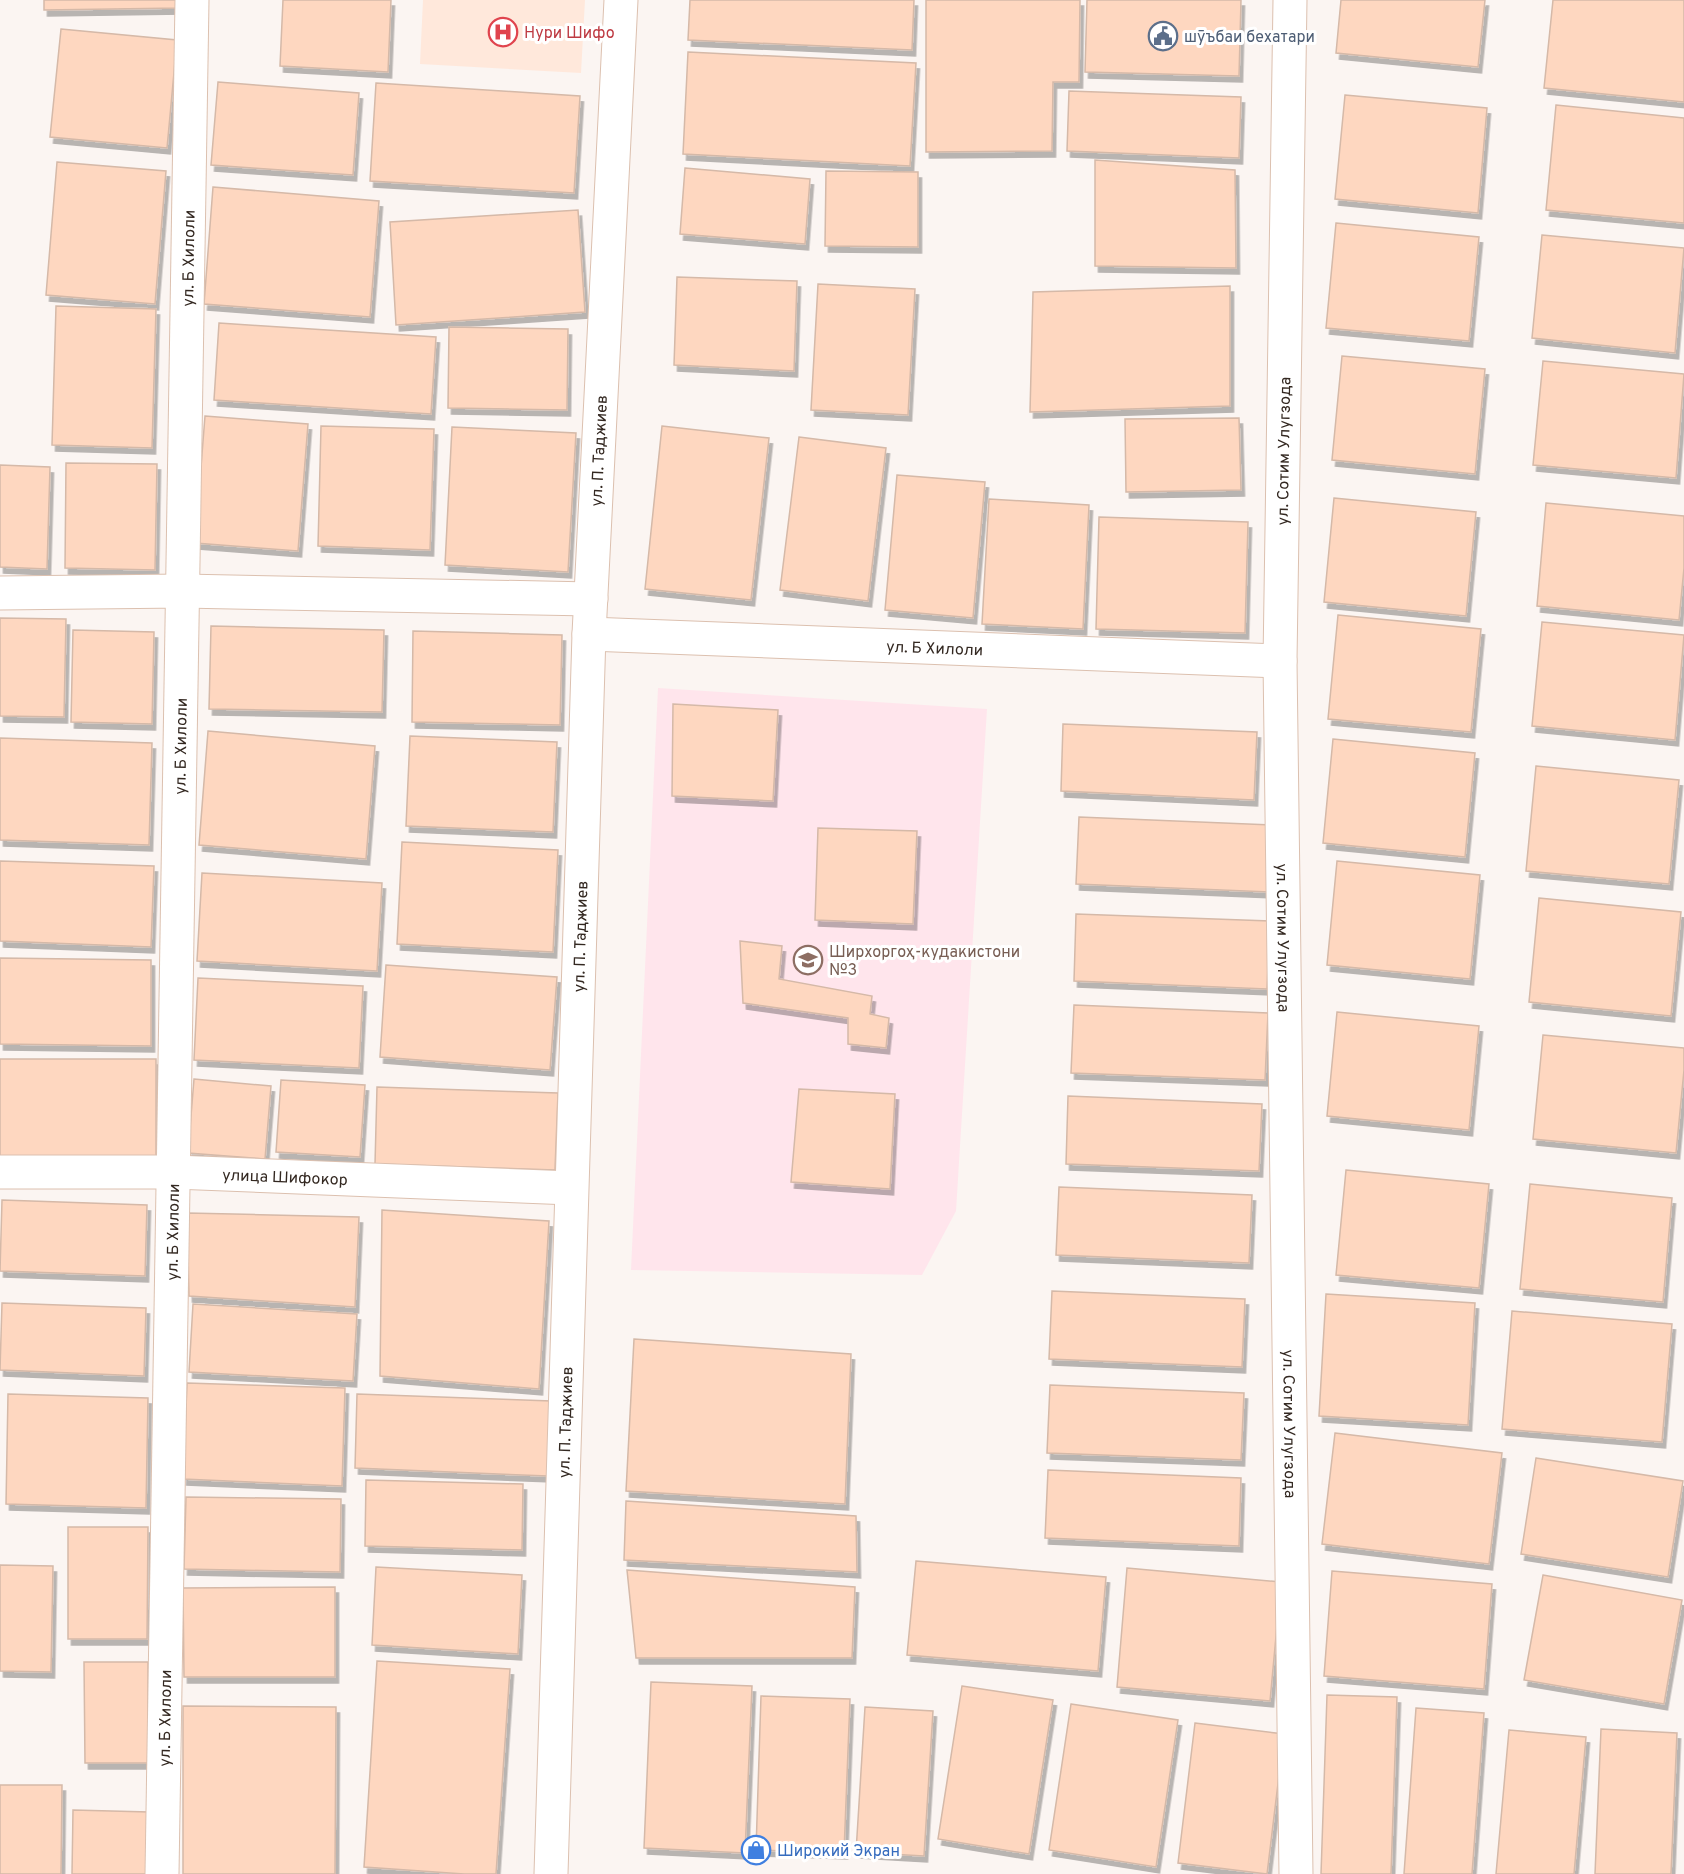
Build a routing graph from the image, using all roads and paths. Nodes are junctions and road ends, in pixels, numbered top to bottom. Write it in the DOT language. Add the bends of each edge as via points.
graph roads {
  1 [pos="192,0"];
  2 [pos="621,0"];
  3 [pos="1290,0"];
  4 [pos="183,591"];
  5 [pos="0,593"];
  6 [pos="591,599"];
  7 [pos="589,634"];
  8 [pos="1280,661"];
  9 [pos="0,1172"];
  10 [pos="174,1172"];
  11 [pos="571,1188"];
  12 [pos="162,1874"];
  13 [pos="551,1874"];
  14 [pos="1296,1874"];
  1 -- 4 [label="street, ул. Б Хилоли"];
  2 -- 6 [label="street, ул. П. Таджиев"];
  3 -- 8 [label="street, ул. Сотим Улугзода"];
  4 -- 5 [label="street"];
  4 -- 6 [label="street"];
  4 -- 10 [label="street, ул. Б Хилоли"];
  6 -- 7 [label="street, ул. П. Таджиев"];
  7 -- 8 [label="street, ул. Б Хилоли"];
  7 -- 11 [label="street, ул. П. Таджиев"];
  8 -- 14 [label="street, ул. Сотим Улугзода"];
  9 -- 10 [label="street, улица Шифокор"];
  10 -- 11 [label="street, улица Шифокор"];
  10 -- 12 [label="street, ул. Б Хилоли"];
  11 -- 13 [label="street, ул. П. Таджиев"];
}
